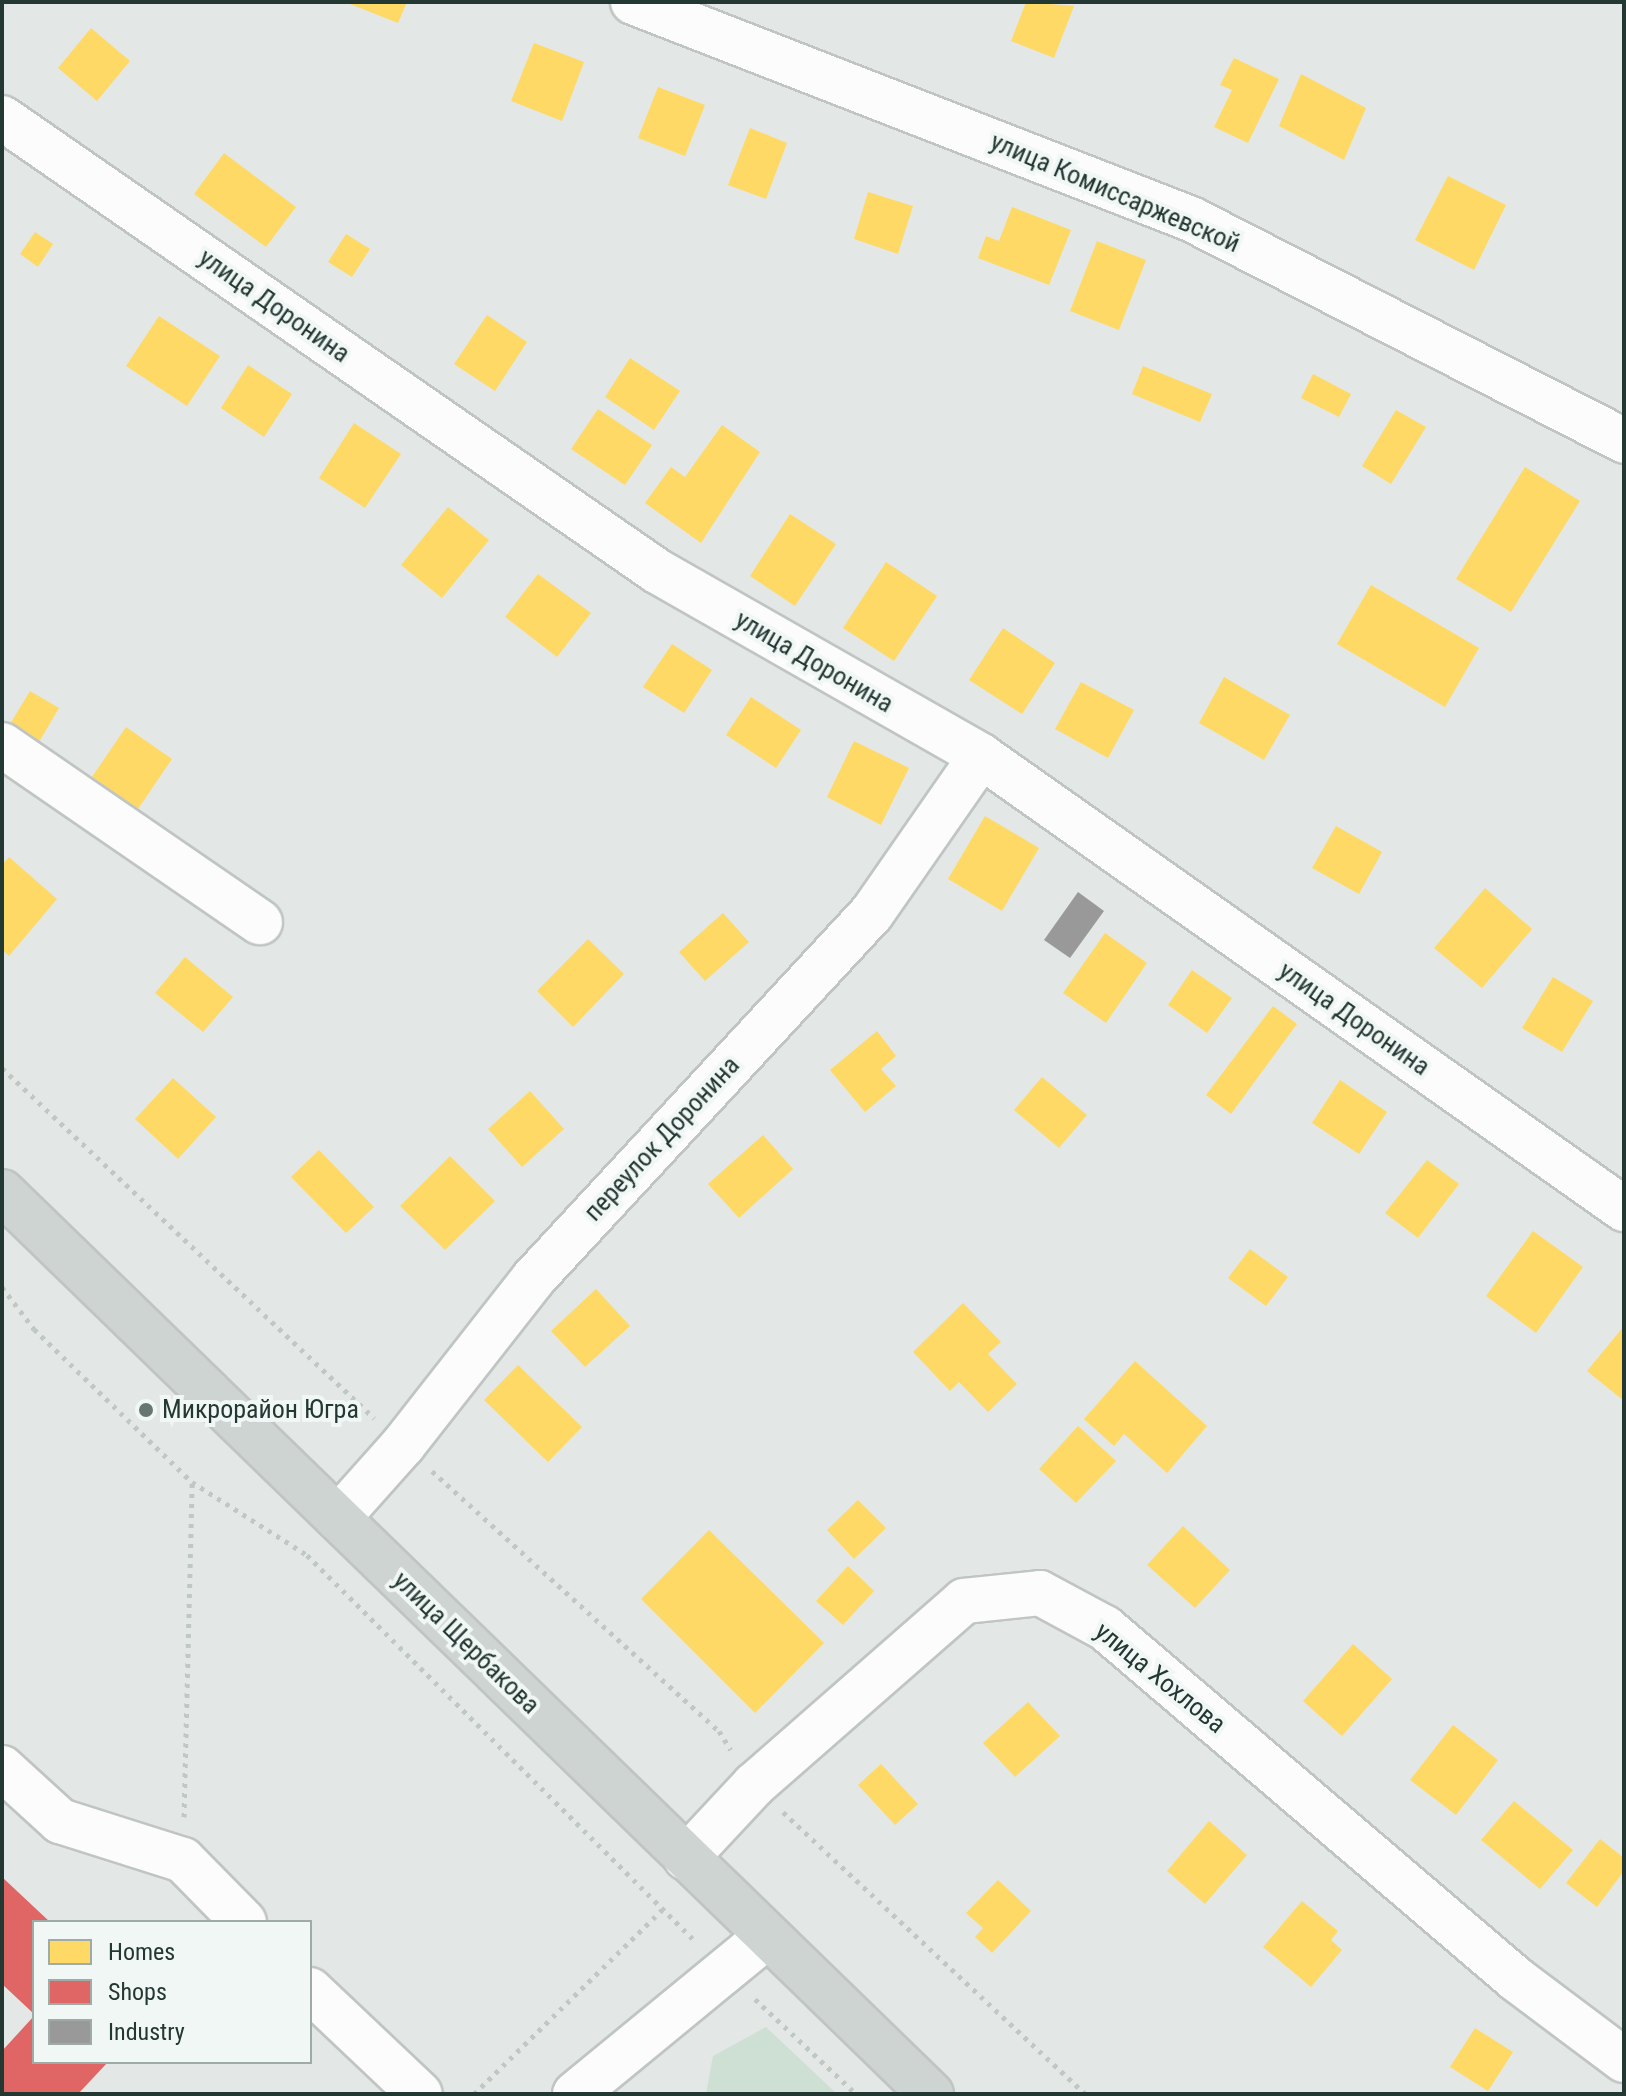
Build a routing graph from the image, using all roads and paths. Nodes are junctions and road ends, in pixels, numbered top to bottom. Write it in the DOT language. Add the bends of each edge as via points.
graph roads {
  1 [pos="633,2"];
  2 [pos="2,118"];
  3 [pos="1624,441"];
  4 [pos="2,745"];
  5 [pos="981,756"];
  6 [pos="260,922"];
  7 [pos="2,1068"];
  8 [pos="2,1192"];
  9 [pos="1624,1209"];
  10 [pos="2,1287"];
  11 [pos="403,1445"];
  12 [pos="192,1482"];
  13 [pos="338,1518"];
  14 [pos="2,1768"];
  15 [pos="754,1785"];
  16 [pos="686,1858"];
  17 [pos="183,1860"];
  18 [pos="662,1910"];
  19 [pos="242,1920"];
  20 [pos="766,1937"];
  21 [pos="726,1971"];
  22 [pos="312,1992"];
  23 [pos="1624,2060"];
  24 [pos="620,2078"];
  25 [pos="420,2094"];
  26 [pos="474,2094"];
  27 [pos="575,2094"];
  28 [pos="856,2094"];
  29 [pos="931,2094"];
  30 [pos="1085,2094"];
  1 -- 3 [label="street, улица Комиссаржевской" via="1191,219"];
  2 -- 5 [label="street, улица Доронина" via="657,571"];
  4 -- 6 [label="street"];
  5 -- 9 [label="street, улица Доронина"];
  5 -- 11 [label="street, переулок Доронина" via="872,913 533,1279"];
  7 -- 11 [label="path"];
  8 -- 13 [label="main road, улица Щербакова"];
  10 -- 12 [label="path" via="34,1329"];
  11 -- 13 [label="street, переулок Доронина"];
  11 -- 15 [label="path" via="719,1731"];
  12 -- 17 [label="path"];
  12 -- 18 [label="path" via="307,1555"];
  13 -- 16 [label="main road, улица Щербакова"];
  14 -- 17 [label="street" via="60,1821"];
  15 -- 16 [label="street, улица Хохлова"];
  15 -- 23 [label="street, улица Хохлова" via="964,1601 1040,1593 1105,1628 1516,1979"];
  15 -- 30 [label="path"];
  16 -- 20 [label="main road, улица Щербакова"];
  17 -- 19 [label="street"];
  18 -- 21 [label="path"];
  18 -- 26 [label="path"];
  20 -- 21 [label="street"];
  20 -- 29 [label="main road, улица Щербакова"];
  21 -- 24 [label="street"];
  21 -- 28 [label="path"];
  22 -- 25 [label="street"];
  24 -- 27 [label="street"];
}
